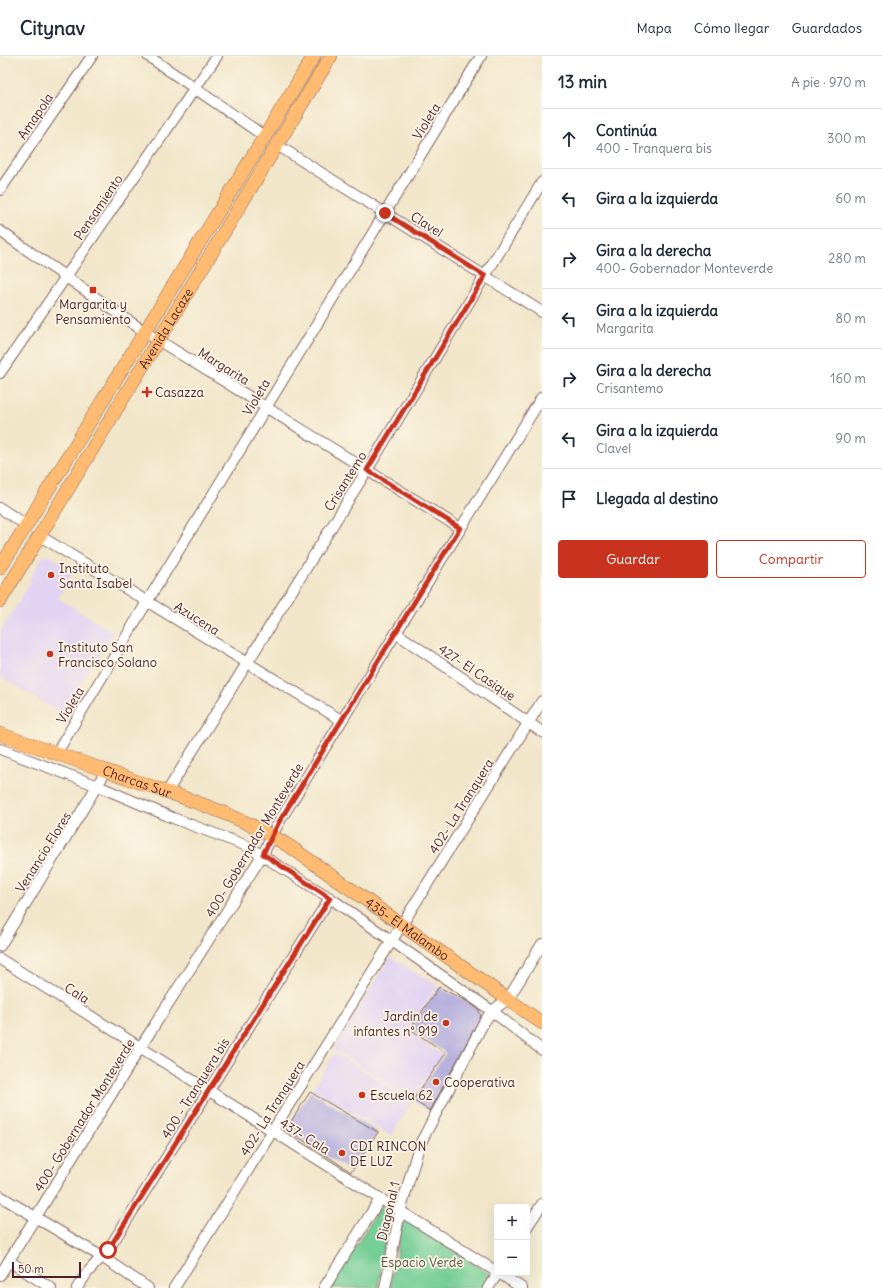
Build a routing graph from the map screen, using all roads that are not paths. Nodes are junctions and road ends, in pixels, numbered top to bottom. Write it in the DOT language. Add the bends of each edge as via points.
graph roads {
  1 [pos="92,56"];
  2 [pos="148,56"];
  3 [pos="217,56"];
  4 [pos="314,56"];
  5 [pos="332,56"];
  6 [pos="481,56"];
  7 [pos="195,88"];
  8 [pos="264,136"];
  9 [pos="277,146"];
  10 [pos="542,182"];
  11 [pos="0,190"];
  12 [pos="385,213"];
  13 [pos="0,231"];
  14 [pos="485,276"];
  15 [pos="66,277"];
  16 [pos="542,312"];
  17 [pos="145,332"];
  18 [pos="159,340"];
  19 [pos="0,372"];
  20 [pos="542,397"];
  21 [pos="266,407"];
  22 [pos="367,470"];
  23 [pos="0,508"];
  24 [pos="26,525"];
  25 [pos="460,528"];
  26 [pos="40,536"];
  27 [pos="0,568"];
  28 [pos="0,601"];
  29 [pos="147,602"];
  30 [pos="396,633"];
  31 [pos="246,663"];
  32 [pos="542,701"];
  33 [pos="341,720"];
  34 [pos="528,722"];
  35 [pos="542,732"];
  36 [pos="0,734"];
  37 [pos="0,749"];
  38 [pos="56,754"];
  39 [pos="106,771"];
  40 [pos="98,786"];
  41 [pos="167,792"];
  42 [pos="272,835"];
  43 [pos="263,854"];
  44 [pos="330,898"];
  45 [pos="402,925"];
  46 [pos="392,941"];
  47 [pos="542,944"];
  48 [pos="0,946"];
  49 [pos="0,959"];
  50 [pos="508,999"];
  51 [pos="492,1011"];
  52 [pos="542,1023"];
  53 [pos="140,1048"];
  54 [pos="542,1050"];
  55 [pos="208,1091"];
  56 [pos="272,1131"];
  57 [pos="0,1196"];
  58 [pos="380,1199"];
  59 [pos="542,1204"];
  60 [pos="400,1212"];
  61 [pos="36,1217"];
  62 [pos="530,1222"];
  63 [pos="102,1257"];
  64 [pos="9,1261"];
  65 [pos="494,1271"];
  66 [pos="0,1275"];
  67 [pos="496,1276"];
  68 [pos="503,1276"];
  69 [pos="50,1288"];
  70 [pos="78,1288"];
  71 [pos="148,1288"];
  72 [pos="174,1288"];
  73 [pos="324,1288"];
  74 [pos="385,1288"];
  75 [pos="488,1288"];
  76 [pos="522,1288"];
  1 -- 11 [label="street, Amapola"];
  2 -- 7 [label="street"];
  3 -- 7 [label="street, Pensamiento"];
  4 -- 8 [label="main road, Avenida Lacaze"];
  5 -- 9 [label="main road, Avenida Lacaze"];
  6 -- 12 [label="street, Violeta"];
  7 -- 8 [label="street"];
  7 -- 15 [label="street, Pensamiento"];
  8 -- 17 [label="main road, Avenida Lacaze"];
  9 -- 12 [label="street, Clavel"];
  9 -- 18 [label="main road, Avenida Lacaze"];
  10 -- 14 [label="street, Crisantemo"];
  12 -- 14 [label="street, Clavel"];
  12 -- 21 [label="street, Violeta"];
  13 -- 15 [label="street, Margarita"];
  14 -- 16 [label="street, Clavel"];
  14 -- 22 [label="street, Crisantemo"];
  15 -- 17 [label="street, Margarita"];
  15 -- 19 [label="street, Pensamiento"];
  17 -- 18 [label="street, Margarita"];
  17 -- 24 [label="main road, Avenida Lacaze"];
  17 -- 26 [label="main road" via="144,352 122,394 58,496"];
  18 -- 21 [label="street, Margarita"];
  18 -- 26 [label="main road, Avenida Lacaze"];
  20 -- 25 [label="street, 400- Gobernador Monteverde"];
  21 -- 22 [label="street, Margarita"];
  21 -- 29 [label="street, Violeta"];
  22 -- 25 [label="street, Margarita"];
  22 -- 31 [label="street, Crisantemo"];
  23 -- 24 [label="street"];
  24 -- 27 [label="main road, Avenida Lacaze"];
  25 -- 30 [label="street, 400- Gobernador Monteverde"];
  26 -- 28 [label="main road, Avenida Lacaze"];
  26 -- 29 [label="street, Azucena"];
  29 -- 31 [label="street, Azucena"];
  29 -- 38 [label="street, Violeta"];
  30 -- 33 [label="street, 400- Gobernador Monteverde"];
  30 -- 34 [label="street, 427- El Casique"];
  31 -- 33 [label="street, Azucena"];
  31 -- 41 [label="street, Crisantemo"];
  32 -- 34 [label="street, 402- La Tranquera"];
  33 -- 42 [label="street, 400- Gobernador Monteverde"];
  34 -- 35 [label="street, 427- El Casique"];
  34 -- 45 [label="street, 402- La Tranquera"];
  36 -- 38 [label="main road, Charcas Sur"];
  37 -- 40 [label="street"];
  38 -- 39 [label="main road, Charcas Sur"];
  39 -- 40 [label="street, Venancio Flores"];
  39 -- 41 [label="main road, Charcas Sur"];
  40 -- 43 [label="street" via="173,818 236,840"];
  40 -- 48 [label="street, Venancio Flores"];
  41 -- 42 [label="main road, Charcas Sur" via="238,818"];
  42 -- 43 [label="street, 400- Gobernador Monteverde"];
  42 -- 45 [label="main road, 435- El Malambo"];
  43 -- 44 [label="street"];
  43 -- 53 [label="street, 400- Gobernador Monteverde"];
  44 -- 46 [label="street"];
  44 -- 55 [label="street, 400 - Tranquera bis"];
  45 -- 46 [label="street, 402- La Tranquera"];
  45 -- 50 [label="main road, 435- El Malambo"];
  46 -- 51 [label="street"];
  46 -- 56 [label="street, 402- La Tranquera"];
  47 -- 50 [label="street"];
  49 -- 53 [label="street, Cala"];
  50 -- 51 [label="street, Diagonal 1"];
  50 -- 52 [label="main road, 435- El Malambo"];
  51 -- 54 [label="street"];
  51 -- 60 [label="street, Diagonal 1" via="419,1146"];
  53 -- 55 [label="street, 437- Cala"];
  53 -- 61 [label="street, 400- Gobernador Monteverde"];
  55 -- 56 [label="street, 437- Cala"];
  55 -- 63 [label="street, 400 - Tranquera bis"];
  56 -- 58 [label="street, 437- Cala"];
  56 -- 72 [label="street, 402- La Tranquera"];
  57 -- 61 [label="street"];
  58 -- 60 [label="street, 437- Cala"];
  58 -- 73 [label="street"];
  59 -- 62 [label="street"];
  60 -- 65 [label="street, 437- Cala"];
  60 -- 74 [label="street, Diagonal 1"];
  61 -- 63 [label="street"];
  61 -- 64 [label="street, 400- Gobernador Monteverde"];
  63 -- 70 [label="street, 400 - Tranquera bis"];
  63 -- 71 [label="street"];
  64 -- 66 [label="street, 400- Gobernador Monteverde"];
  64 -- 69 [label="street"];
  67 -- 75 [label="street"];
  68 -- 76 [label="street, 437- Cala"];
}
